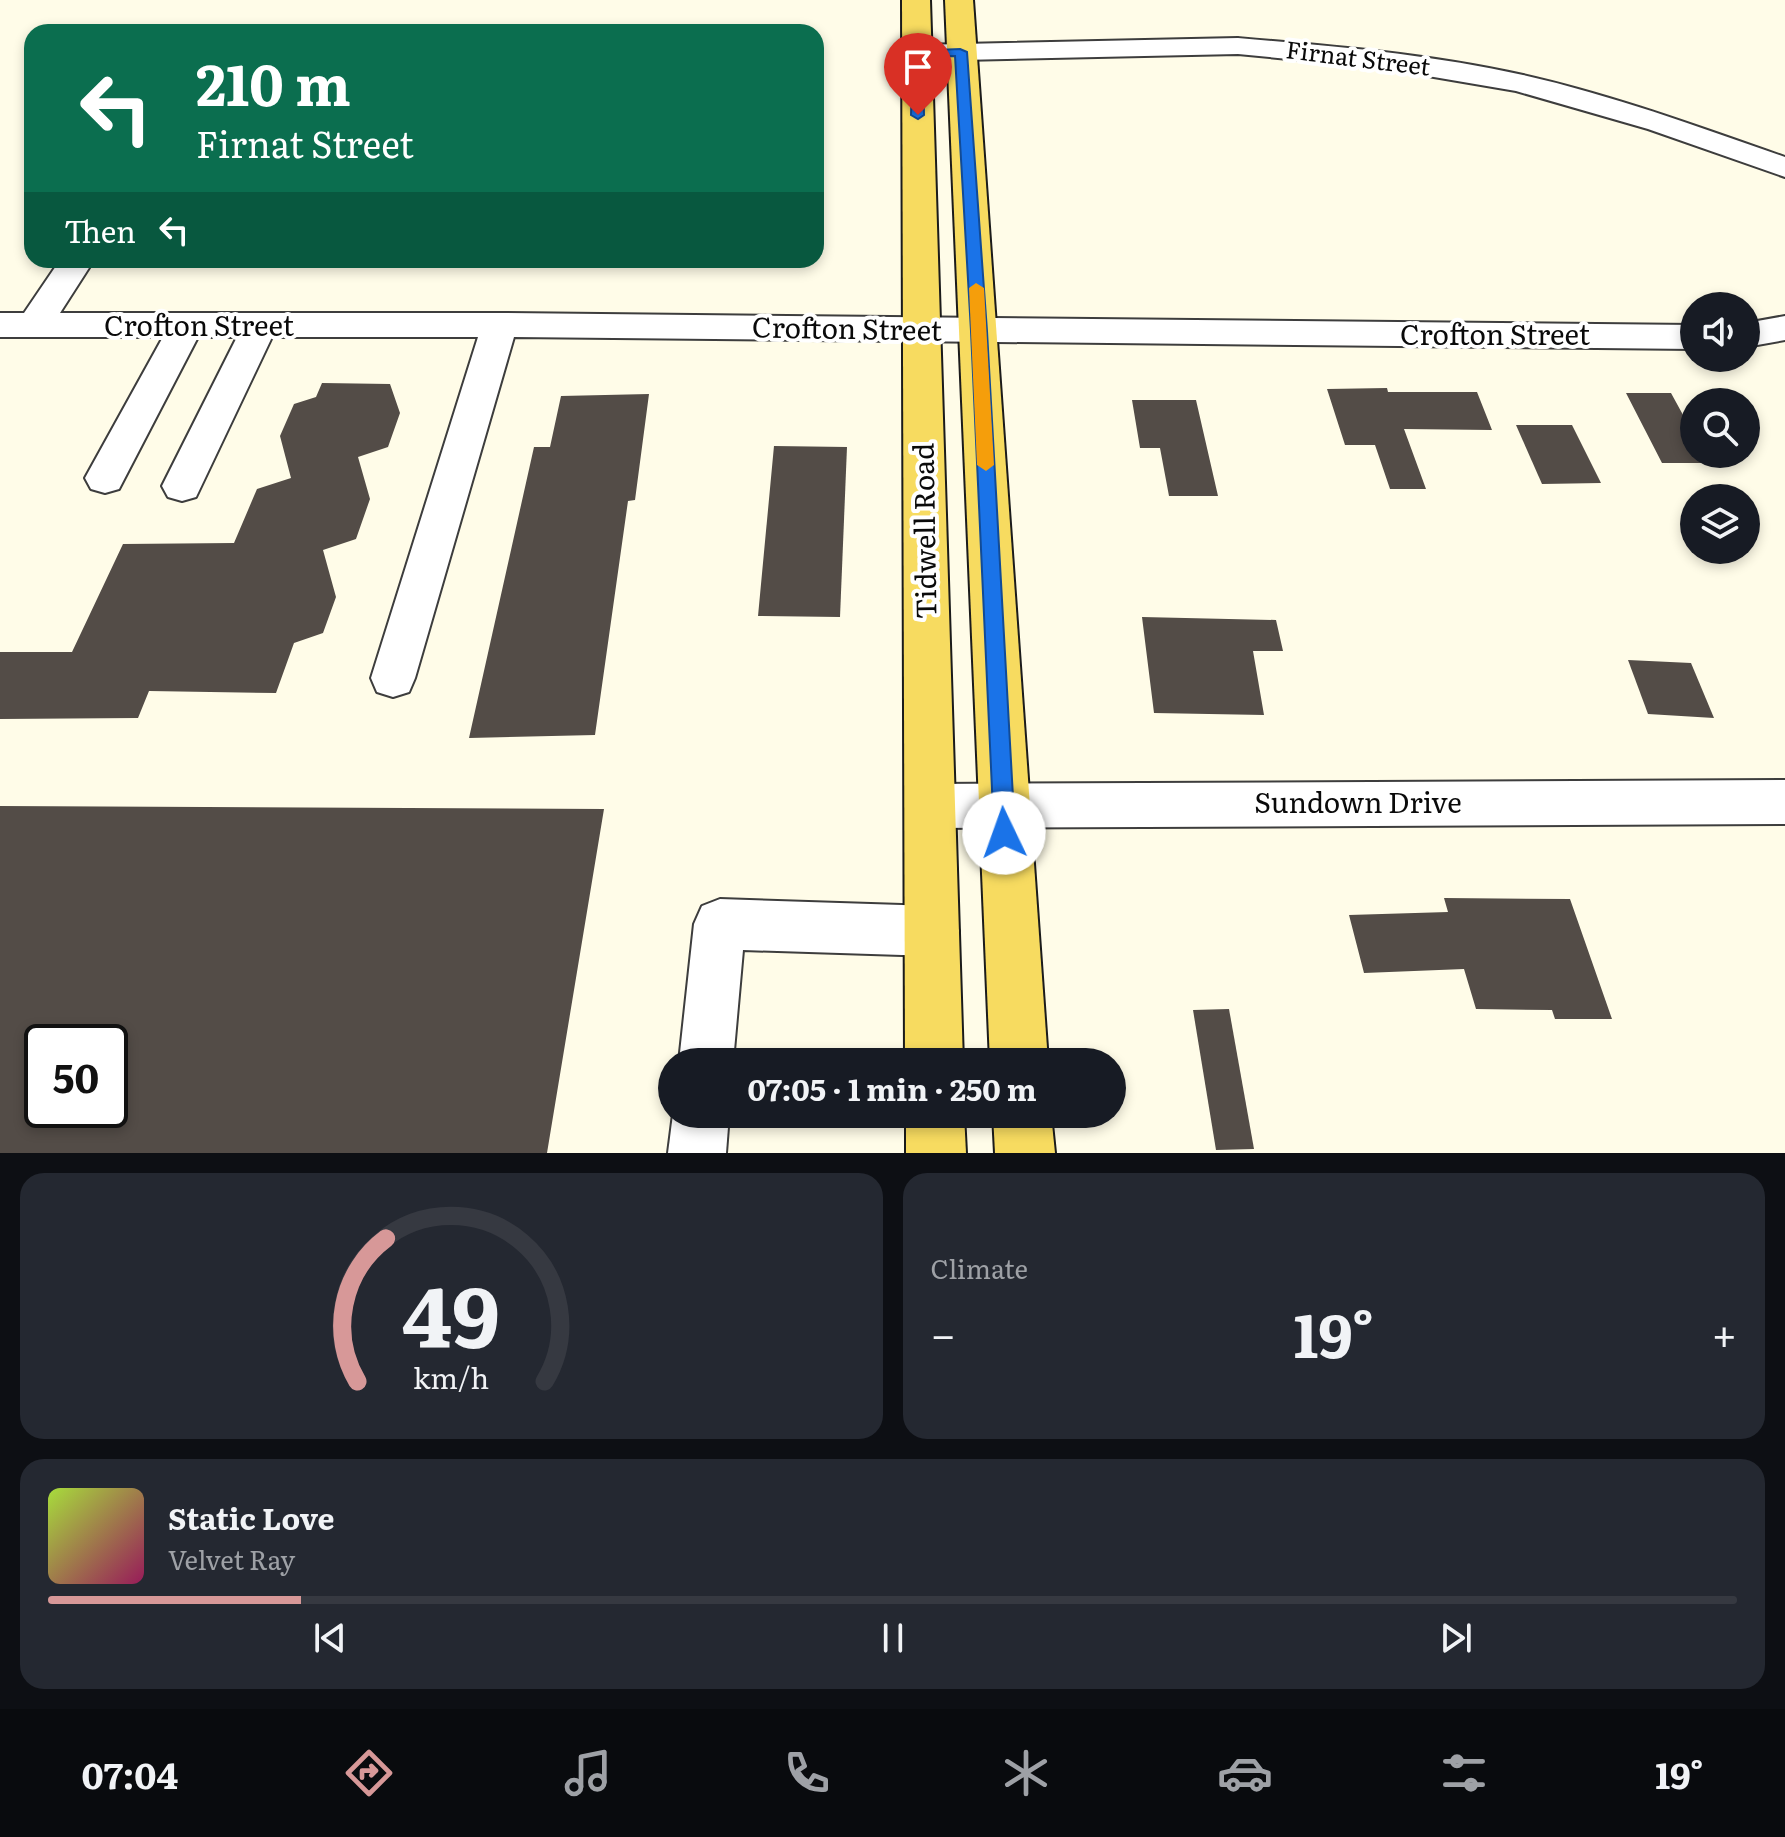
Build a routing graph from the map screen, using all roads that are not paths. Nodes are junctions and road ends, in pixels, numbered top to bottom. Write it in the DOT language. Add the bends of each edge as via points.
graph roads {
  1 [pos="916,0"];
  2 [pos="959,0"];
  3 [pos="960,52"];
  4 [pos="917,53"];
  5 [pos="1785,168"];
  6 [pos="70,268"];
  7 [pos="17,325"];
  8 [pos="187,325"];
  9 [pos="500,325"];
  10 [pos="260,326"];
  11 [pos="1785,328"];
  12 [pos="920,330"];
  13 [pos="979,331"];
  14 [pos="1760,332"];
  15 [pos="1680,337"];
  16 [pos="105,478"];
  17 [pos="182,486"];
  18 [pos="393,678"];
  19 [pos="1785,802"];
  20 [pos="1002,804"];
  21 [pos="931,806"];
  22 [pos="933,931"];
  23 [pos="707,1048"];
  24 [pos="934,1048"];
  25 [pos="1018,1048"];
  26 [pos="700,1128"];
  27 [pos="935,1128"];
  28 [pos="1023,1128"];
  29 [pos="697,1153"];
  30 [pos="936,1153"];
  31 [pos="1025,1153"];
  1 -- 4 [label="main road, Tidwell Road"];
  2 -- 3 [label="main road"];
  3 -- 4 [label="street, Firnat Street"];
  3 -- 5 [label="street, Firnat Street" via="1238,46 1381,59 1520,83 1659,123"];
  3 -- 13 [label="main road"];
  4 -- 12 [label="main road, Tidwell Road"];
  6 -- 7 [label="street"];
  7 -- 8 [label="street, Crofton Street"];
  8 -- 10 [label="street, Crofton Street"];
  8 -- 16 [label="street"];
  9 -- 10 [label="street, Crofton Street"];
  9 -- 12 [label="street, Crofton Street"];
  9 -- 18 [label="street"];
  10 -- 17 [label="street"];
  11 -- 14 [label="street"];
  12 -- 13 [label="street, Crofton Street"];
  12 -- 21 [label="main road, Tidwell Road"];
  13 -- 15 [label="street, Crofton Street"];
  13 -- 20 [label="main road"];
  19 -- 20 [label="street, Sundown Drive"];
  20 -- 21 [label="street, Sundown Drive"];
  20 -- 25 [label="main road"];
  21 -- 22 [label="main road, Tidwell Road"];
  22 -- 23 [label="street" via="720,924"];
  22 -- 24 [label="main road, Tidwell Road"];
  26 -- 29 [label="street"];
  27 -- 30 [label="main road"];
  28 -- 31 [label="main road"];
}
